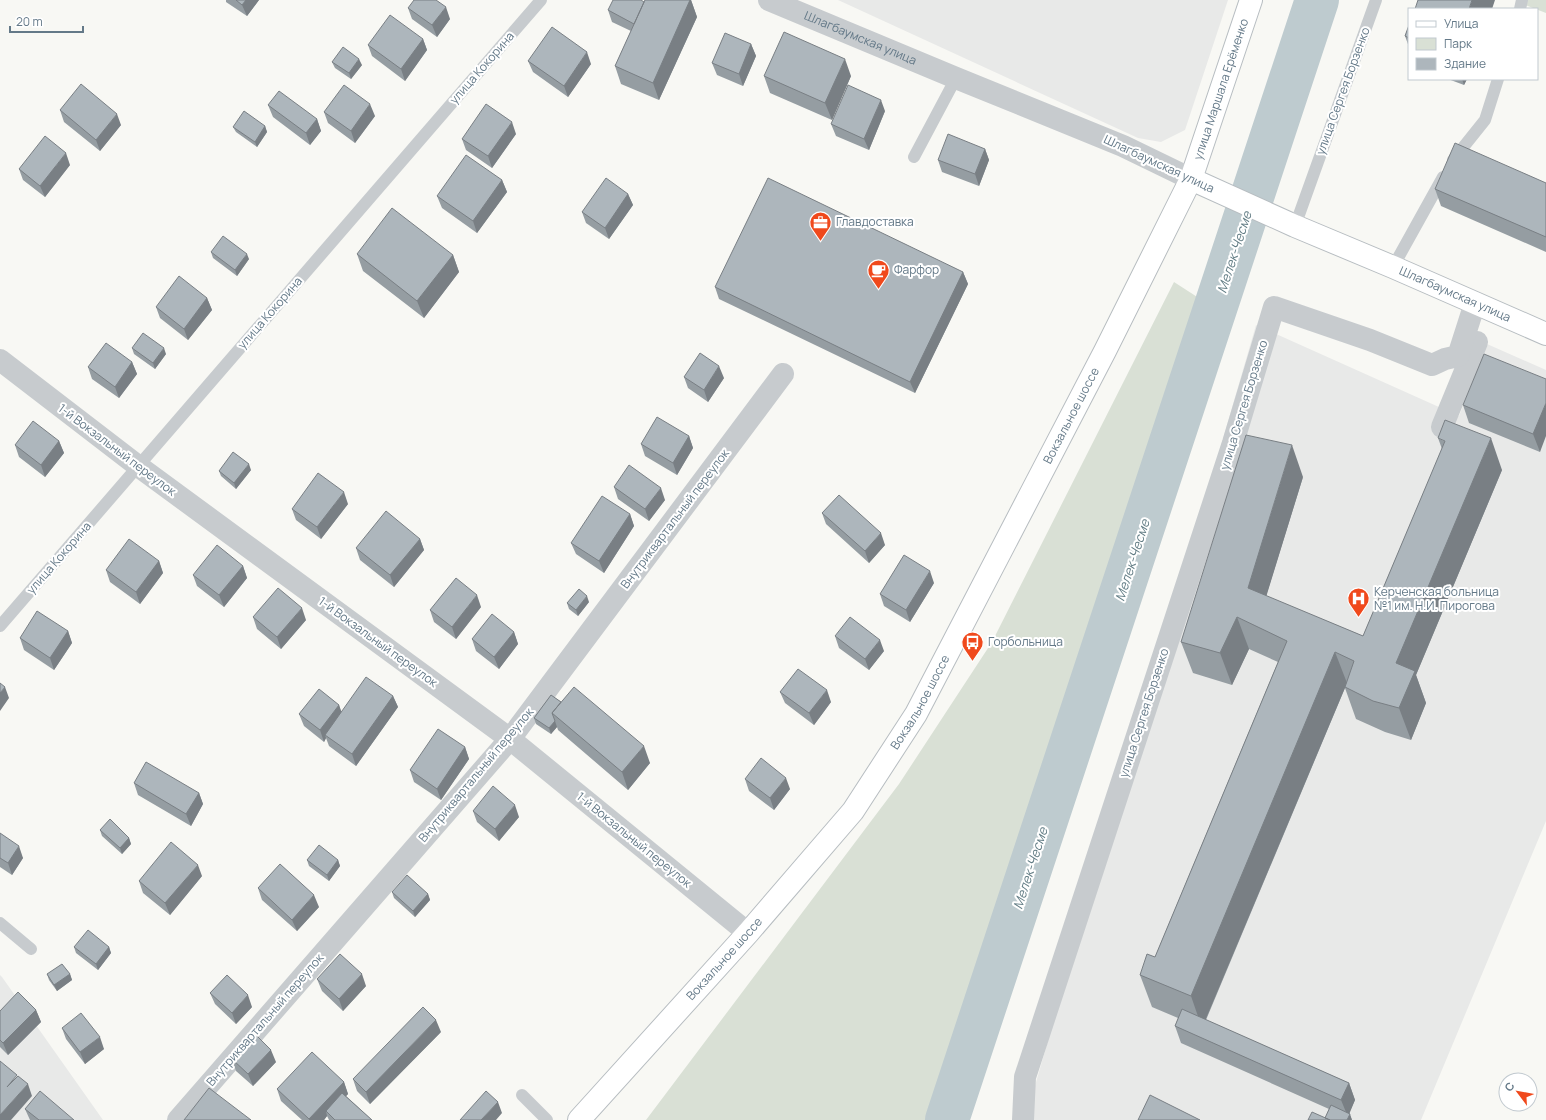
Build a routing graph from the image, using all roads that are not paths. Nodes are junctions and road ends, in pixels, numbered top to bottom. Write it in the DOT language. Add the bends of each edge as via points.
graph roads {
  1 [pos="541,0"];
  2 [pos="769,0"];
  3 [pos="1251,0"];
  4 [pos="1376,0"];
  5 [pos="956,78"];
  6 [pos="1498,80"];
  7 [pos="914,157"];
  8 [pos="1191,179"];
  9 [pos="1287,223"];
  10 [pos="1392,267"];
  11 [pos="1482,306"];
  12 [pos="1546,334"];
  13 [pos="1464,358"];
  14 [pos="0,360"];
  15 [pos="783,374"];
  16 [pos="1442,427"];
  17 [pos="138,466"];
  18 [pos="0,626"];
  19 [pos="510,739"];
  20 [pos="0,923"];
  21 [pos="748,933"];
  22 [pos="31,949"];
  23 [pos="522,1095"];
  24 [pos="178,1120"];
  25 [pos="547,1120"];
  26 [pos="580,1120"];
  27 [pos="1023,1120"];
  1 -- 17 [label="lane, улица Кокорина"];
  2 -- 5 [label="street, Шлагбаумская улица"];
  3 -- 8 [label="main road, улица Маршала Ерёменко"];
  4 -- 9 [label="lane, улица Сергея Борзенко"];
  5 -- 7 [label="lane"];
  5 -- 8 [label="street, Шлагбаумская улица" via="1123,146"];
  6 -- 10 [label="lane" via="1485,120 1453,160"];
  8 -- 9 [label="main road, Шлагбаумская улица"];
  8 -- 21 [label="main road, Вокзальное шоссе" via="1105,351 916,714 853,811"];
  9 -- 10 [label="main road, Шлагбаумская улица"];
  10 -- 11 [label="main road, Шлагбаумская улица"];
  11 -- 12 [label="main road, Шлагбаумская улица"];
  11 -- 13 [label="street"];
  13 -- 16 [label="street"];
  13 -- 27 [label="street, улица Сергея Борзенко" via="1445,359 1432,365 1370,340 1274,307 1233,443 1025,1077"];
  14 -- 17 [label="street, 1-й Вокзальный переулок"];
  15 -- 19 [label="street, Внутриквартальный переулок"];
  17 -- 18 [label="lane, улица Кокорина"];
  17 -- 19 [label="street, 1-й Вокзальный переулок"];
  19 -- 21 [label="street, 1-й Вокзальный переулок"];
  19 -- 24 [label="street, Внутриквартальный переулок"];
  20 -- 22 [label="lane"];
  21 -- 26 [label="main road, Вокзальное шоссе"];
  23 -- 25 [label="lane"];
}
